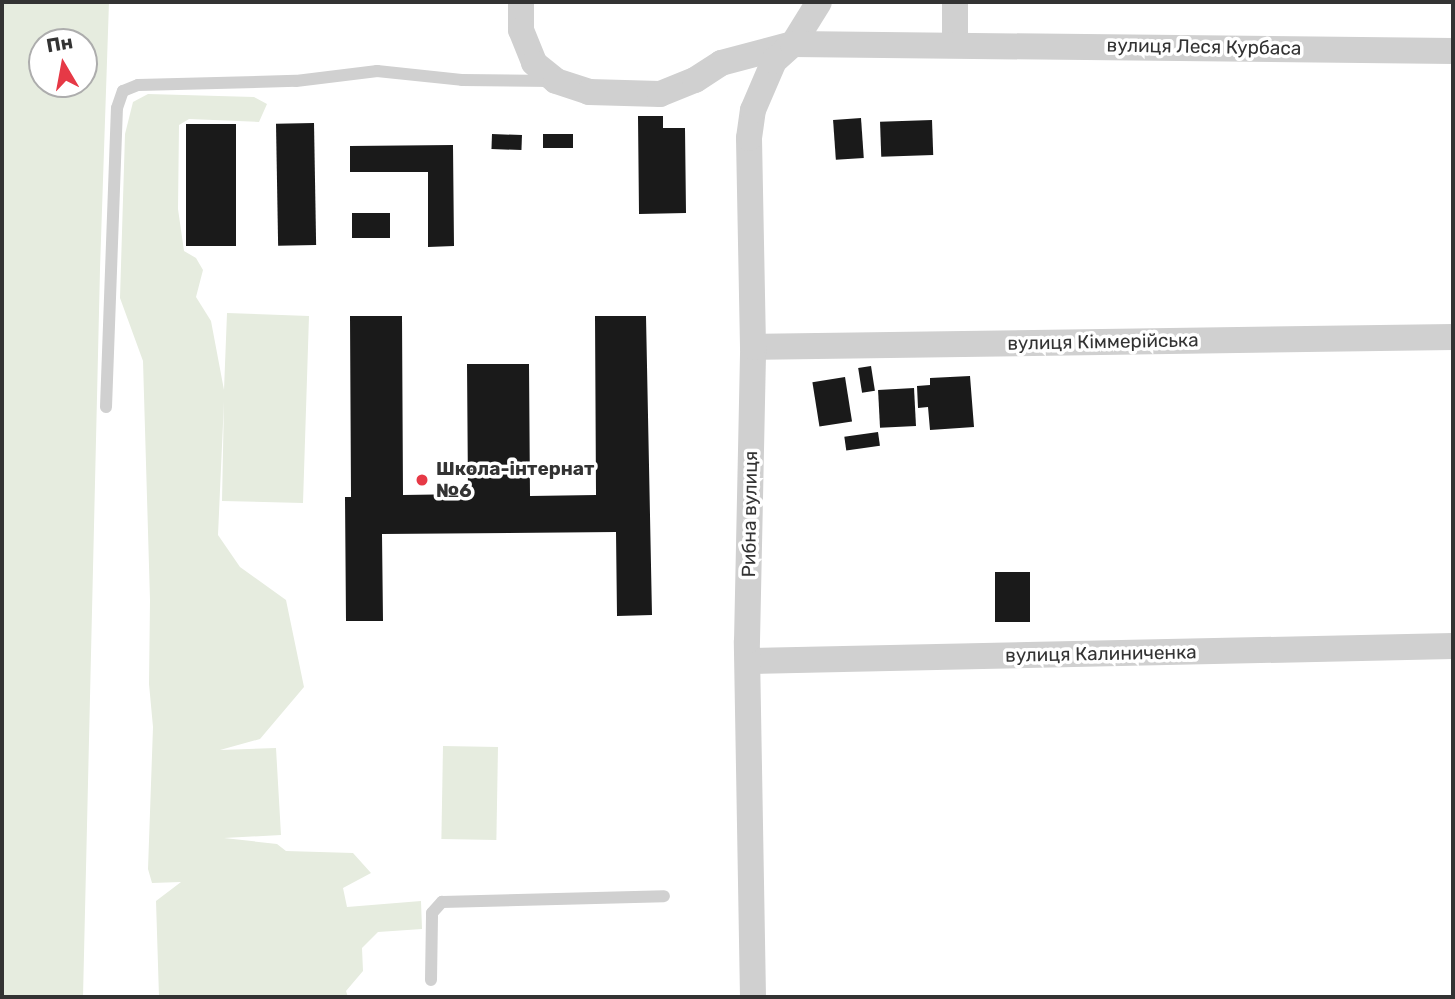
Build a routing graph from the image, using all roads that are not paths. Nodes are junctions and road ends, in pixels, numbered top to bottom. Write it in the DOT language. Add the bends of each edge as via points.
graph roads {
  1 [pos="521,2"];
  2 [pos="819,2"];
  3 [pos="955,2"];
  4 [pos="793,44"];
  5 [pos="955,44"];
  6 [pos="1453,51"];
  7 [pos="556,81"];
  8 [pos="1453,337"];
  9 [pos="752,347"];
  10 [pos="106,407"];
  11 [pos="1453,646"];
  12 [pos="748,661"];
  13 [pos="664,897"];
  14 [pos="431,980"];
  15 [pos="753,997"];
  1 -- 7 [label="street" via="521,30 534,63"];
  2 -- 4 [label="street, Рибна вулиця"];
  3 -- 5 [label="street"];
  4 -- 5 [label="street"];
  4 -- 7 [label="street" via="721,63 660,94 589,92"];
  4 -- 9 [label="street, Рибна вулиця" via="774,61 752,110"];
  5 -- 6 [label="street, вулиця Леся Курбаса"];
  7 -- 10 [label="lane" via="462,80 377,71 296,81 138,85 122,91 117,108"];
  8 -- 9 [label="street, вулиця Кіммерійська"];
  9 -- 12 [label="street, Рибна вулиця"];
  11 -- 12 [label="street, вулиця Калиниченка"];
  12 -- 15 [label="street, Рибна вулиця"];
  13 -- 14 [label="lane" via="442,902 432,914"];
}
